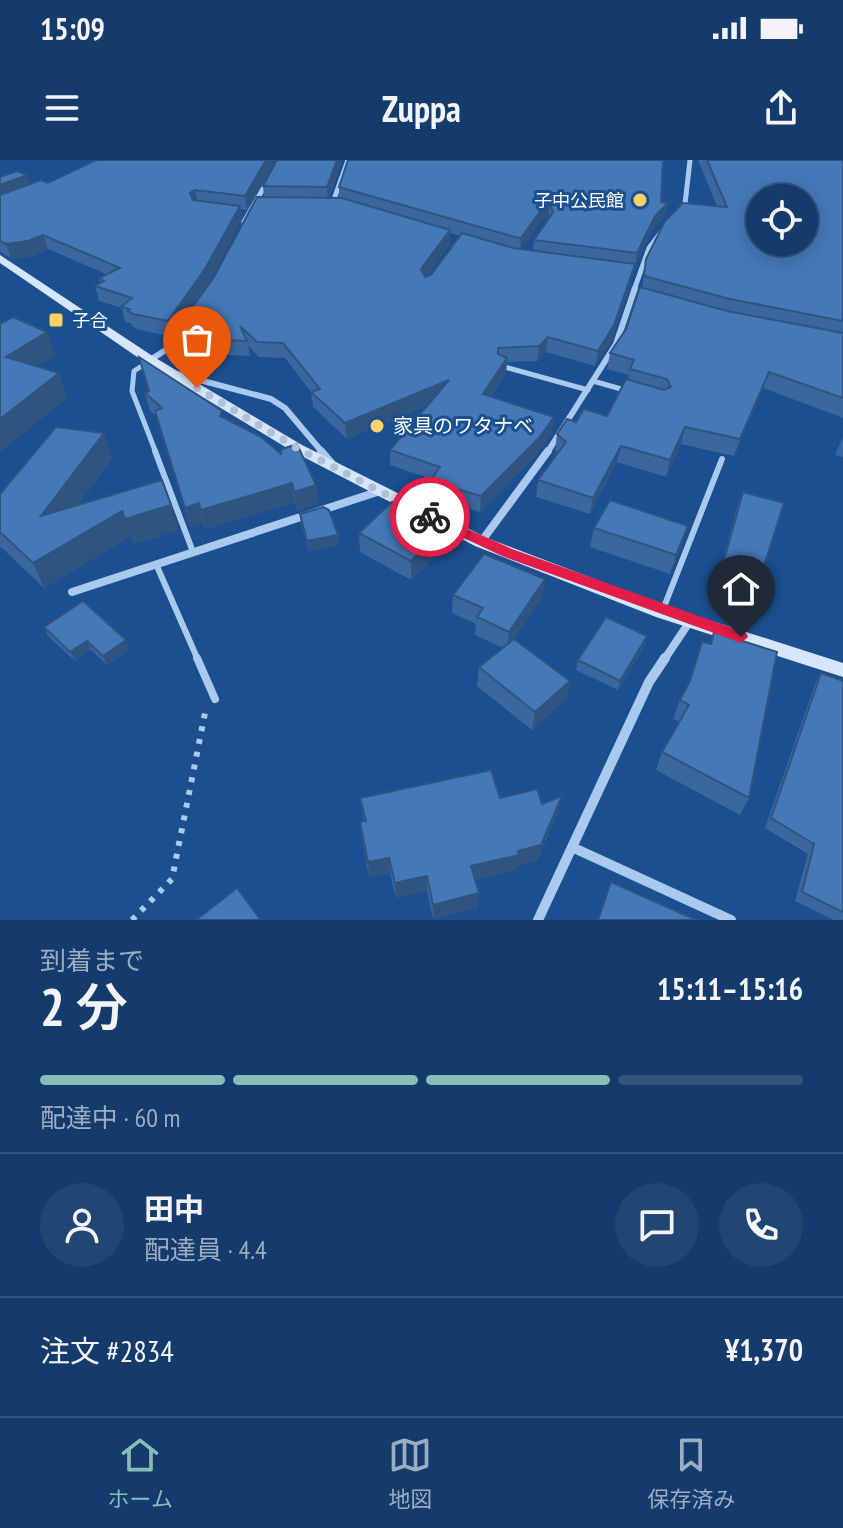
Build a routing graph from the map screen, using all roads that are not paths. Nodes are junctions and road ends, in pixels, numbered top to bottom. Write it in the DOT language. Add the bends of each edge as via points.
graph roads {
  1 [pos="348,160"];
  2 [pos="690,160"];
  3 [pos="273,171"];
  4 [pos="255,205"];
  5 [pos="268,205"];
  6 [pos="332,205"];
  7 [pos="323,206"];
  8 [pos="344,206"];
  9 [pos="235,214"];
  10 [pos="247,215"];
  11 [pos="241,229"];
  12 [pos="0,258"];
  13 [pos="624,271"];
  14 [pos="638,273"];
  15 [pos="189,322"];
  16 [pos="150,360"];
  17 [pos="501,366"];
  18 [pos="172,373"];
  19 [pos="593,381"];
  20 [pos="588,390"];
  21 [pos="634,393"];
  22 [pos="552,422"];
  23 [pos="565,426"];
  24 [pos="722,459"];
  25 [pos="337,470"];
  26 [pos="377,492"];
  27 [pos="481,542"];
  28 [pos="193,552"];
  29 [pos="156,564"];
  30 [pos="72,592"];
  31 [pos="662,612"];
  32 [pos="690,621"];
  33 [pos="843,670"];
  34 [pos="215,699"];
  35 [pos="574,848"];
  36 [pos="538,920"];
  37 [pos="731,920"];
  1 -- 6 [label="street"];
  2 -- 14 [label="street" via="685,204 657,233"];
  3 -- 4 [label="street"];
  4 -- 5 [label="street"];
  4 -- 10 [label="street"];
  6 -- 7 [label="street"];
  6 -- 8 [label="street"];
  9 -- 10 [label="lane"];
  10 -- 11 [label="street"];
  12 -- 16 [label="street"];
  13 -- 14 [label="street"];
  14 -- 19 [label="street" via="617,343"];
  15 -- 16 [label="street" via="172,346"];
  16 -- 18 [label="street"];
  16 -- 28 [label="lane" via="134,371 132,391"];
  17 -- 20 [label="lane"];
  18 -- 25 [label="street"];
  18 -- 25 [label="street" via="271,399 285,408"];
  19 -- 20 [label="street"];
  19 -- 21 [label="lane"];
  20 -- 23 [label="street"];
  22 -- 23 [label="lane"];
  23 -- 27 [label="street"];
  24 -- 31 [label="lane"];
  25 -- 26 [label="street"];
  26 -- 27 [label="street"];
  26 -- 28 [label="street"];
  27 -- 31 [label="street"];
  28 -- 29 [label="street"];
  29 -- 30 [label="street"];
  29 -- 34 [label="lane"];
  31 -- 32 [label="street"];
  32 -- 33 [label="street"];
  32 -- 35 [label="street" via="649,682"];
  35 -- 36 [label="street"];
  35 -- 37 [label="street"];
}
